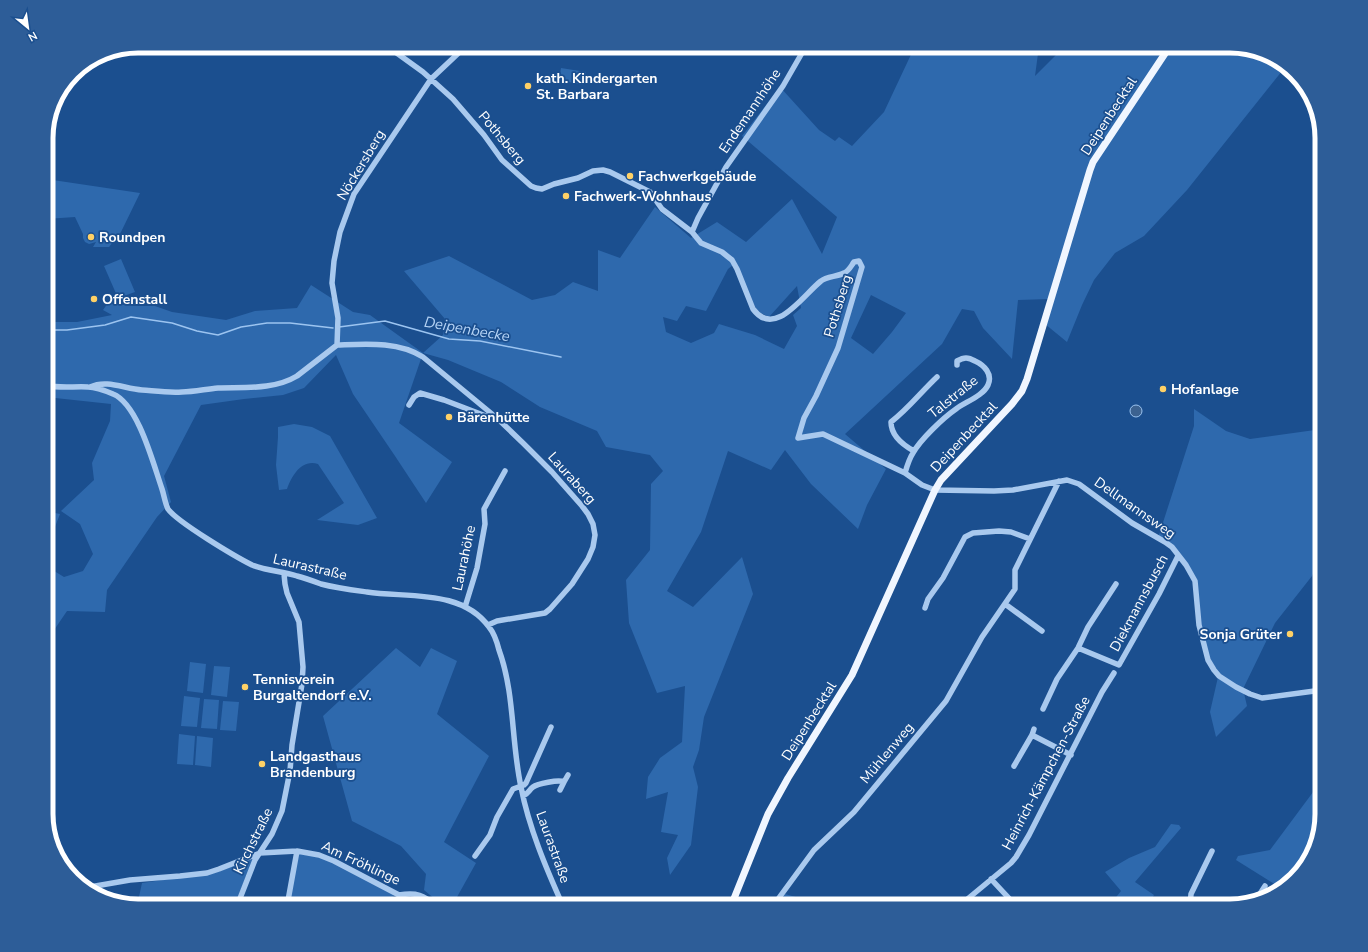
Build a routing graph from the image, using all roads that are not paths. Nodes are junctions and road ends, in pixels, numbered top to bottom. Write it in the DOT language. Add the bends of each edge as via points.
graph roads {
  1 [pos="396,53"];
  2 [pos="459,53"];
  3 [pos="802,53"];
  4 [pos="1165,53"];
  5 [pos="431,79"];
  6 [pos="692,232"];
  7 [pos="337,344"];
  8 [pos="957,365"];
  9 [pos="937,378"];
  10 [pos="53,385"];
  11 [pos="90,387"];
  12 [pos="409,405"];
  13 [pos="498,419"];
  14 [pos="914,451"];
  15 [pos="505,471"];
  16 [pos="905,473"];
  17 [pos="1059,481"];
  18 [pos="935,490"];
  19 [pos="1030,539"];
  20 [pos="1178,556"];
  21 [pos="284,574"];
  22 [pos="1116,584"];
  23 [pos="1005,604"];
  24 [pos="465,607"];
  25 [pos="925,608"];
  26 [pos="488,625"];
  27 [pos="1042,631"];
  28 [pos="1078,648"];
  29 [pos="1114,673"];
  30 [pos="1315,691"];
  31 [pos="1043,709"];
  32 [pos="551,727"];
  33 [pos="1034,729"];
  34 [pos="1032,736"];
  35 [pos="1071,755"];
  36 [pos="1014,766"];
  37 [pos="568,775"];
  38 [pos="564,782"];
  39 [pos="521,787"];
  40 [pos="560,790"];
  41 [pos="523,796"];
  42 [pos="297,851"];
  43 [pos="1212,851"];
  44 [pos="260,853"];
  45 [pos="476,856"];
  46 [pos="991,879"];
  47 [pos="93,886"];
  48 [pos="1264,886"];
  49 [pos="1259,894"];
  50 [pos="240,899"];
  51 [pos="288,899"];
  52 [pos="426,899"];
  53 [pos="560,899"];
  54 [pos="734,899"];
  55 [pos="778,899"];
  56 [pos="968,899"];
  57 [pos="1010,899"];
  58 [pos="1191,899"];
  1 -- 5 [label="street, Pothsberg"];
  2 -- 5 [label="street, Nöckersberg"];
  3 -- 6 [label="street, Endemannhöhe" via="783,86 726,167"];
  4 -- 18 [label="main road, Deipenbecktal" via="1093,162 1022,391 945,475"];
  5 -- 6 [label="street, Pothsberg" via="453,99 502,160 531,186 542,189 593,171 607,171 650,192 662,209"];
  5 -- 7 [label="street, Nöckersberg" via="354,194 346,213 334,261 332,283 338,318"];
  6 -- 16 [label="street, Pothsberg" via="701,243 722,252 732,260 753,308 768,320 773,320 794,308 822,280 844,273 854,262 859,261 862,265 859,280 838,348 804,418 798,438 823,434"];
  7 -- 11 [label="street" via="296,376 280,384 183,392 139,390 102,383"];
  7 -- 13 [label="street, Lauraberg" via="382,344 417,353"];
  8 -- 14 [label="street, Talstraße" via="957,361 962,358 980,364 989,376 988,386 946,416"];
  9 -- 14 [label="street, Talstraße" via="891,422 895,435"];
  10 -- 11 [label="street, Laurastraße"];
  11 -- 21 [label="street, Laurastraße" via="113,394 124,401 132,412 138,422 167,508 173,514 194,530 252,565"];
  12 -- 13 [label="street, Lauraberg" via="420,393"];
  13 -- 26 [label="street, Lauraberg" via="552,472 582,506 588,514 595,535 593,547 580,572 550,609 545,613 497,621"];
  14 -- 16 [label="street, Talstraße"];
  15 -- 24 [label="street, Laurahöhe" via="484,509 485,524 477,568"];
  16 -- 18 [label="street" via="922,485"];
  17 -- 18 [label="street, Dellmannsweg" via="994,491"];
  17 -- 19 [label="street, Mühlenweg"];
  17 -- 20 [label="street, Dellmannsweg" via="1067,480 1079,484 1132,523 1166,542"];
  18 -- 54 [label="main road, Deipenbecktal" via="852,675 768,814"];
  19 -- 23 [label="street, Mühlenweg" via="1015,570 1015,589"];
  19 -- 25 [label="street" via="1000,531 973,533 965,537"];
  20 -- 28 [label="street, Diekmannsbusch" via="1119,666"];
  20 -- 30 [label="street, Dellmannsweg" via="1195,581 1199,625 1208,660 1219,676 1236,687 1262,698"];
  21 -- 24 [label="street, Laurastraße" via="360,591 432,598"];
  21 -- 44 [label="street, Kirchstraße" via="287,593 298,622 302,684 282,811"];
  22 -- 28 [label="street, Diekmannsbusch" via="1088,627"];
  23 -- 27 [label="street"];
  23 -- 55 [label="street, Mühlenweg" via="982,637 946,701 854,812 814,850"];
  24 -- 26 [label="street, Laurastraße"];
  26 -- 39 [label="street, Laurastraße" via="497,643 508,682"];
  28 -- 31 [label="street, Diekmannsbusch" via="1057,679"];
  29 -- 35 [label="street, Heinrich-Kämpchen-Straße"];
  32 -- 39 [label="street" via="526,783"];
  33 -- 34 [label="street"];
  34 -- 35 [label="street"];
  34 -- 36 [label="street"];
  35 -- 46 [label="street, Heinrich-Kämpchen-Straße" via="1021,850 1011,863"];
  37 -- 38 [label="street"];
  38 -- 40 [label="street"];
  38 -- 41 [label="street, Laurastraße" via="560,780 533,787"];
  39 -- 41 [label="street, Laurastraße"];
  39 -- 45 [label="street" via="513,789 509,795 490,835"];
  41 -- 53 [label="street, Laurastraße" via="542,858"];
  42 -- 44 [label="street, Am Fröhlinge"];
  42 -- 51 [label="street"];
  42 -- 52 [label="street, Am Fröhlinge" via="334,861 399,895 410,893"];
  43 -- 58 [label="street"];
  44 -- 47 [label="street, Am Fröhlinge" via="207,873 130,880"];
  44 -- 50 [label="street, Kirchstraße"];
  46 -- 56 [label="street, Heinrich-Kämpchen-Straße"];
  46 -- 57 [label="street"];
  48 -- 49 [label="street"];
}
